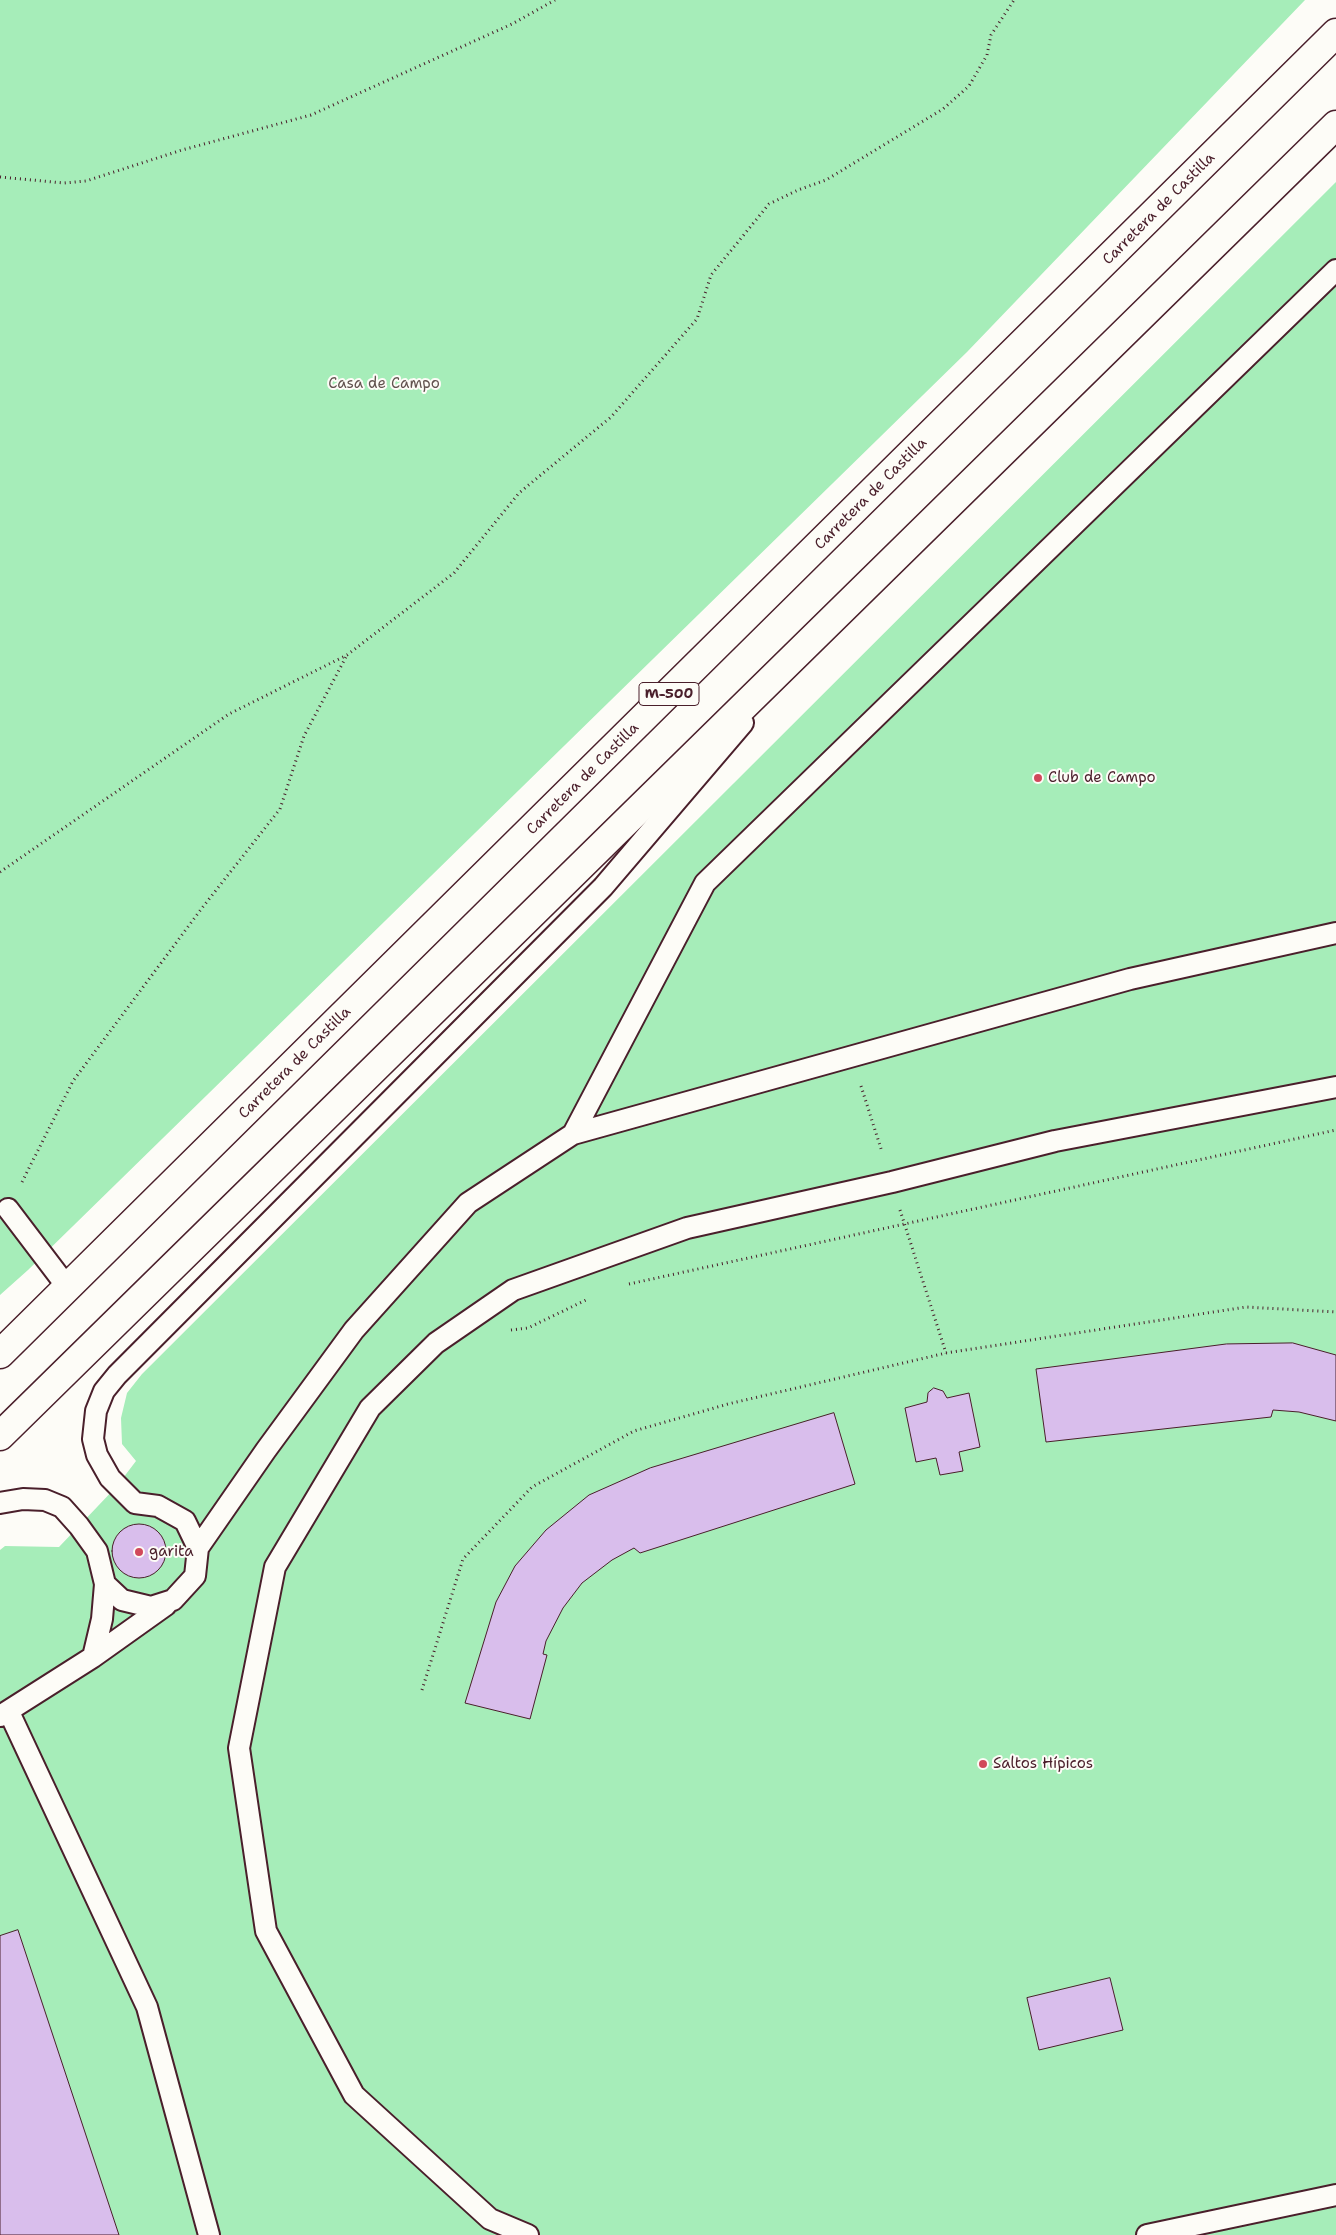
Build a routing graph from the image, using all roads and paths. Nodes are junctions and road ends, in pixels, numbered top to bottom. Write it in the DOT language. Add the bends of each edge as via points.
graph roads {
  1 [pos="555,0"];
  2 [pos="1014,0"];
  3 [pos="1336,33"];
  4 [pos="1336,125"];
  5 [pos="0,177"];
  6 [pos="1336,270"];
  7 [pos="823,629"];
  8 [pos="347,654"];
  9 [pos="0,872"];
  10 [pos="1336,933"];
  11 [pos="1336,1087"];
  12 [pos="1336,1130"];
  13 [pos="573,1134"];
  14 [pos="8,1209"];
  15 [pos="626,1285"];
  16 [pos="68,1288"];
  17 [pos="590,1298"];
  18 [pos="1336,1312"];
  19 [pos="510,1331"];
  20 [pos="0,1354"];
  21 [pos="0,1436"];
  22 [pos="0,1504"];
  23 [pos="198,1548"];
  24 [pos="105,1584"];
  25 [pos="173,1600"];
  26 [pos="93,1657"];
  27 [pos="422,1690"];
  28 [pos="4,1714"];
  29 [pos="1336,2195"];
  30 [pos="208,2235"];
  31 [pos="528,2235"];
  32 [pos="1147,2235"];
  1 -- 5 [label="path" via="512,24 311,115 182,150 86,181 64,183"];
  2 -- 8 [label="path" via="991,36 987,56 969,86 943,109 826,180 769,204 711,275 697,319 612,417 520,494 454,573"];
  3 -- 16 [label="highway, Carretera de Castilla / M-500"];
  4 -- 7 [label="highway"];
  6 -- 13 [label="lane" via="705,883"];
  7 -- 21 [label="highway"];
  7 -- 23 [label="lane" via="603,887 104,1391 96,1411 93,1438 110,1478 135,1503 158,1506 185,1521"];
  8 -- 9 [label="path" via="229,714"];
  8 -- 14 [label="path" via="304,736 280,809 73,1081"];
  10 -- 13 [label="lane" via="1130,979"];
  11 -- 31 [label="lane" via="1055,1141 687,1228 513,1290 436,1343 370,1408 276,1567 247,1710 240,1748 266,1931 354,2095 490,2219"];
  12 -- 15 [label="path"];
  13 -- 23 [label="lane" via="468,1203 354,1330"];
  14 -- 16 [label="lane"];
  16 -- 20 [label="highway, Carretera de Castilla / M-500"];
  17 -- 19 [label="path" via="528,1328"];
  18 -- 27 [label="path" via="1246,1307 946,1352 728,1404 634,1431 532,1487 464,1559"];
  22 -- 24 [label="lane" via="23,1499 46,1500 62,1507 97,1552"];
  23 -- 25 [label="lane" via="194,1576"];
  24 -- 25 [label="lane" via="122,1600 151,1607"];
  24 -- 26 [label="lane" via="102,1619"];
  25 -- 26 [label="lane"];
  26 -- 28 [label="lane"];
  28 -- 30 [label="lane" via="147,2007"];
  29 -- 32 [label="lane"];
}
